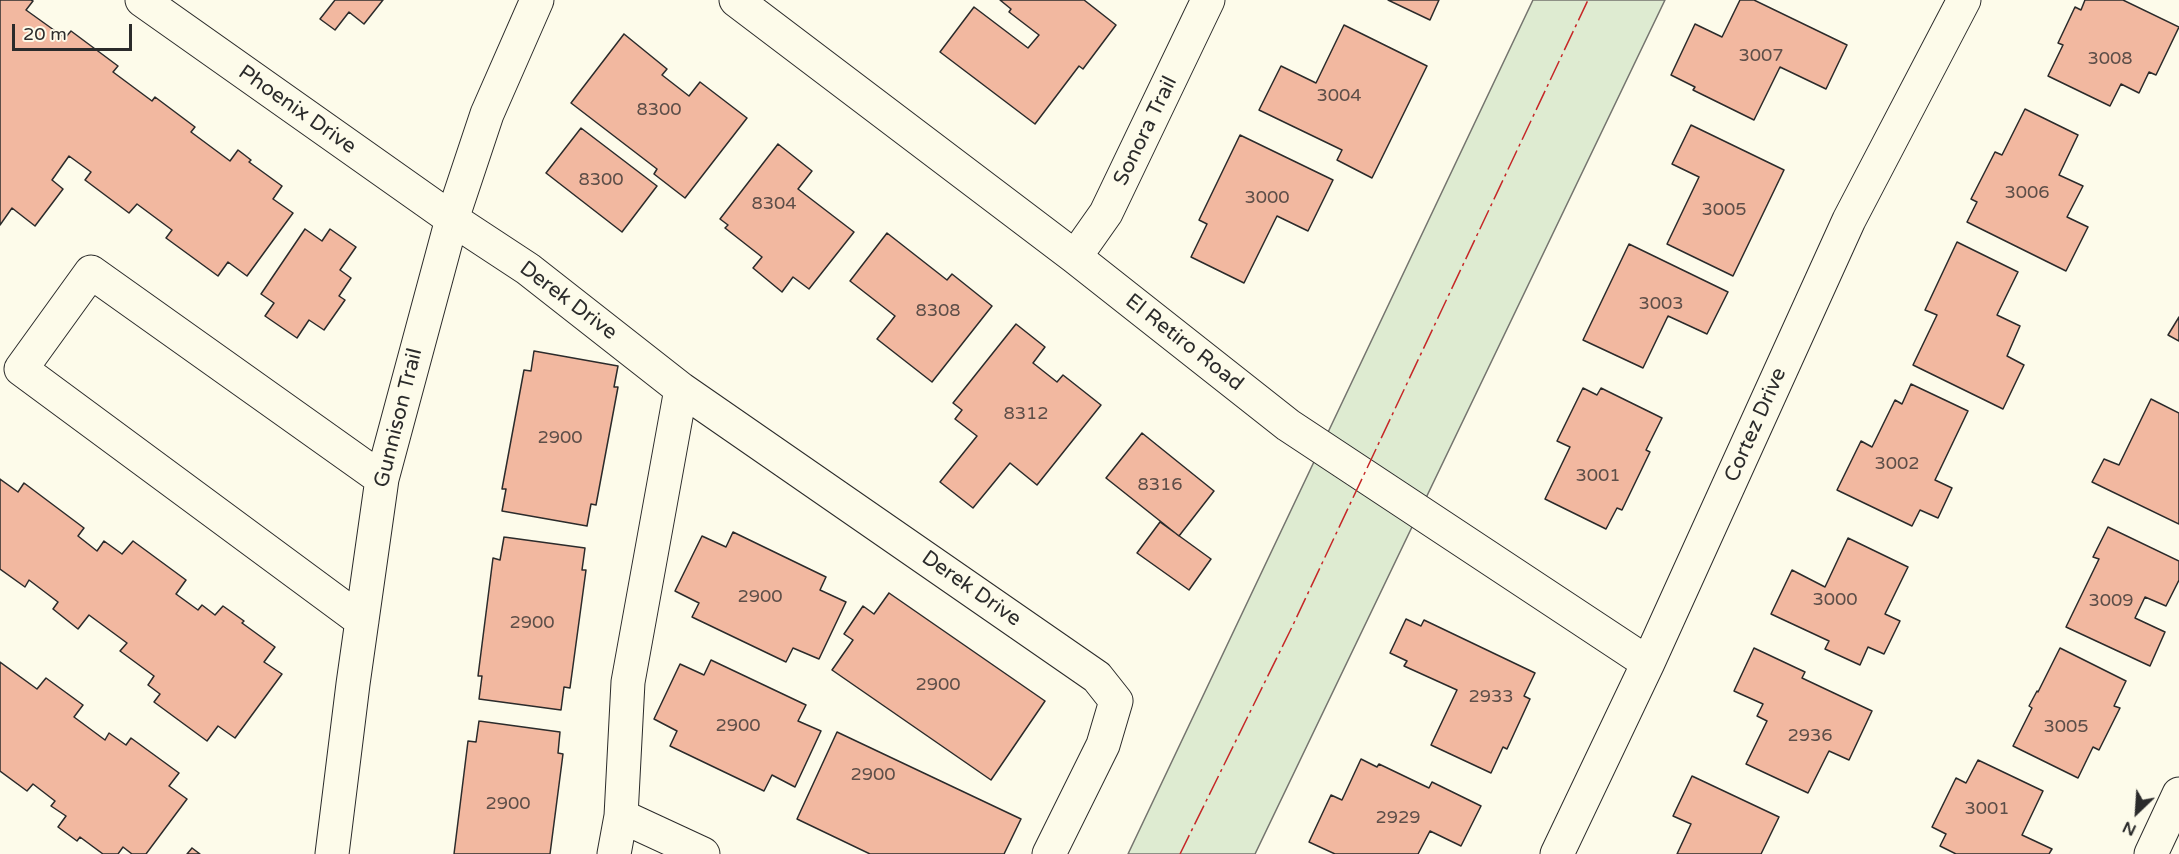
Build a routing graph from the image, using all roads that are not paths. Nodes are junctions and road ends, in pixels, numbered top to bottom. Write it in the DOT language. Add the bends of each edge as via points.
graph roads {
  1 [pos="142,0"];
  2 [pos="537,0"];
  3 [pos="736,0"];
  4 [pos="1208,0"];
  5 [pos="1964,0"];
  6 [pos="452,219"];
  7 [pos="1075,257"];
  8 [pos="681,389"];
  9 [pos="382,479"];
  10 [pos="362,621"];
  11 [pos="1648,663"];
  12 [pos="2179,794"];
  13 [pos="621,816"];
  14 [pos="332,854"];
  15 [pos="615,854"];
  16 [pos="703,854"];
  17 [pos="1049,854"];
  18 [pos="1557,854"];
  19 [pos="2151,854"];
  1 -- 6 [label="street, Phoenix Drive"];
  2 -- 6 [label="street, Gunnison Trail" via="487,114"];
  3 -- 7 [label="street, El Retiro Road"];
  4 -- 7 [label="street, Sonora Trail" via="1106,213"];
  5 -- 11 [label="street, Cortez Drive" via="1849,220"];
  6 -- 8 [label="street, Derek Drive" via="528,269"];
  6 -- 9 [label="street, Gunnison Trail"];
  7 -- 11 [label="street, El Retiro Road" via="1288,424"];
  8 -- 13 [label="street" via="628,682"];
  8 -- 17 [label="street, Derek Drive" via="1088,670 1104,685 1116,701 1103,745"];
  9 -- 10 [label="street, Gunnison Trail"];
  9 -- 10 [label="street" via="91,272 21,369"];
  10 -- 14 [label="street, Gunnison Trail"];
  11 -- 18 [label="street, Cortez Drive"];
  12 -- 19 [label="street"];
  13 -- 15 [label="street"];
  13 -- 16 [label="street"];
}
